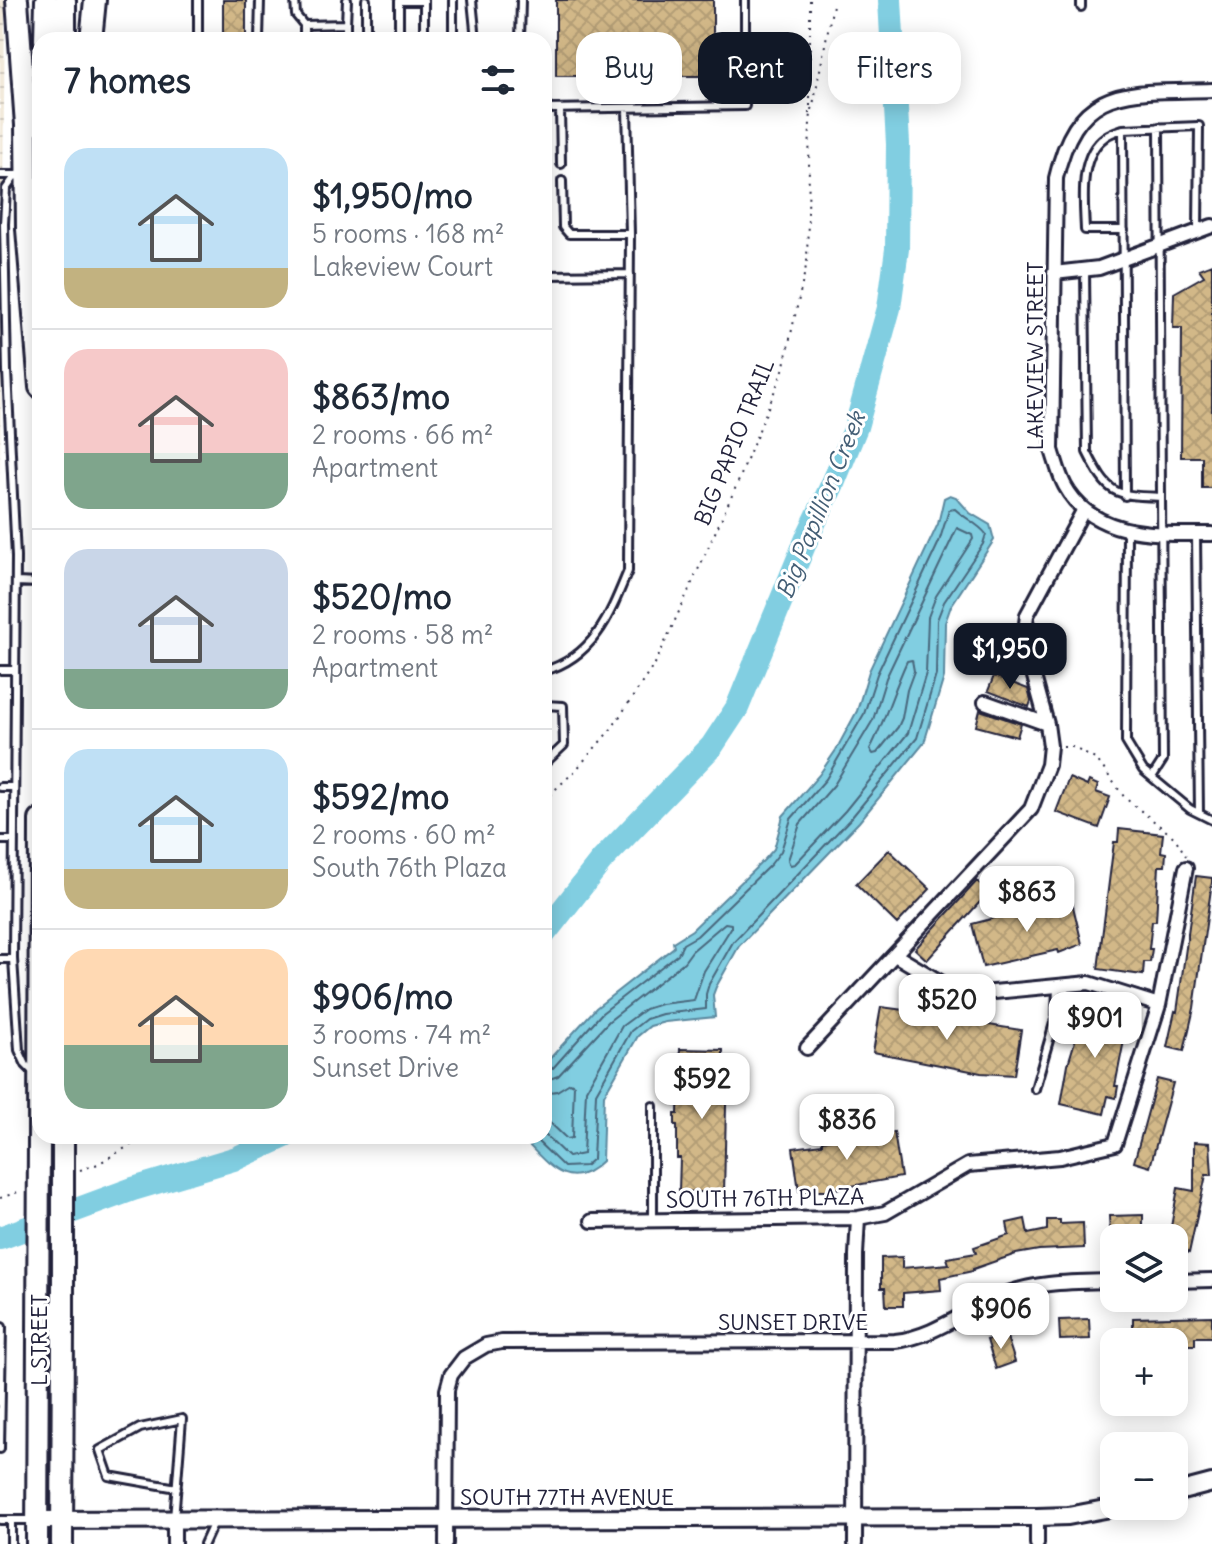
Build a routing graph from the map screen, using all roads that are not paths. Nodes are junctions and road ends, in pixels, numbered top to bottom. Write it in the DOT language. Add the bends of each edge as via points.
graph roads {
  1 [pos="17,0"];
  2 [pos="46,0"];
  3 [pos="65,0"];
  4 [pos="95,0"];
  5 [pos="198,0"];
  6 [pos="260,0"];
  7 [pos="295,0"];
  8 [pos="347,0"];
  9 [pos="366,0"];
  10 [pos="424,0"];
  11 [pos="453,0"];
  12 [pos="472,0"];
  13 [pos="521,0"];
  14 [pos="745,0"];
  15 [pos="399,1"];
  16 [pos="346,24"];
  17 [pos="304,25"];
  18 [pos="45,32"];
  19 [pos="65,32"];
  20 [pos="92,32"];
  21 [pos="198,32"];
  22 [pos="259,32"];
  23 [pos="304,32"];
  24 [pos="346,32"];
  25 [pos="366,32"];
  26 [pos="399,32"];
  27 [pos="424,32"];
  28 [pos="453,32"];
  29 [pos="475,32"];
  30 [pos="520,32"];
  31 [pos="1212,90"];
  32 [pos="627,108"];
  33 [pos="552,109"];
  34 [pos="560,109"];
  35 [pos="1159,127"];
  36 [pos="1123,129"];
  37 [pos="561,164"];
  38 [pos="20,174"];
  39 [pos="0,175"];
  40 [pos="562,181"];
  41 [pos="2,225"];
  42 [pos="1212,226"];
  43 [pos="1124,230"];
  44 [pos="1198,231"];
  45 [pos="630,234"];
  46 [pos="1158,245"];
  47 [pos="1124,258"];
  48 [pos="1085,270"];
  49 [pos="1054,273"];
  50 [pos="630,274"];
  51 [pos="552,275"];
  52 [pos="32,295"];
  53 [pos="3,338"];
  54 [pos="9,422"];
  55 [pos="0,423"];
  56 [pos="1125,496"];
  57 [pos="1161,497"];
  58 [pos="1083,511"];
  59 [pos="1127,530"];
  60 [pos="1161,534"];
  61 [pos="1196,534"];
  62 [pos="1212,534"];
  63 [pos="16,582"];
  64 [pos="32,583"];
  65 [pos="552,668"];
  66 [pos="0,670"];
  67 [pos="15,670"];
  68 [pos="985,702"];
  69 [pos="552,705"];
  70 [pos="1047,724"];
  71 [pos="552,756"];
  72 [pos="1152,777"];
  73 [pos="0,787"];
  74 [pos="14,787"];
  75 [pos="1199,813"];
  76 [pos="1212,820"];
  77 [pos="0,840"];
  78 [pos="14,840"];
  79 [pos="1186,868"];
  80 [pos="895,955"];
  81 [pos="0,959"];
  82 [pos="13,959"];
  83 [pos="1057,987"];
  84 [pos="1159,1005"];
  85 [pos="807,1048"];
  86 [pos="32,1071"];
  87 [pos="1035,1089"];
  88 [pos="653,1106"];
  89 [pos="39,1144"];
  90 [pos="63,1144"];
  91 [pos="858,1218"];
  92 [pos="653,1220"];
  93 [pos="592,1221"];
  94 [pos="1212,1280"];
  95 [pos="1188,1281"];
  96 [pos="1100,1282"];
  97 [pos="2,1327"];
  98 [pos="855,1342"];
  99 [pos="0,1449"];
  100 [pos="1212,1483"];
  101 [pos="177,1488"];
  102 [pos="1188,1489"];
  103 [pos="1100,1510"];
  104 [pos="1037,1517"];
  105 [pos="855,1518"];
  106 [pos="174,1519"];
  107 [pos="0,1520"];
  108 [pos="11,1520"];
  109 [pos="37,1520"];
  110 [pos="63,1520"];
  111 [pos="215,1520"];
  112 [pos="446,1520"];
  113 [pos="11,1544"];
  114 [pos="37,1544"];
  115 [pos="62,1544"];
  116 [pos="174,1544"];
  117 [pos="204,1544"];
  118 [pos="446,1544"];
  119 [pos="855,1544"];
  120 [pos="1037,1544"];
  1 -- 38 [label="main road" via="25,83"];
  2 -- 18 [label="main road"];
  3 -- 19 [label="main road"];
  4 -- 20 [label="main road"];
  5 -- 21 [label="lane"];
  6 -- 22 [label="lane"];
  7 -- 17 [label="lane" via="296,15"];
  8 -- 16 [label="lane"];
  9 -- 25 [label="lane"];
  10 -- 15 [label="lane"];
  10 -- 27 [label="lane"];
  11 -- 28 [label="lane"];
  12 -- 29 [label="lane"];
  13 -- 30 [label="lane"];
  14 -- 32 [label="lane" via="745,106"];
  15 -- 26 [label="lane"];
  16 -- 17 [label="lane"];
  16 -- 24 [label="lane"];
  17 -- 23 [label="lane"];
  31 -- 49 [label="street, LAKEVIEW STREET" via="1116,95 1076,123 1056,178"];
  32 -- 34 [label="lane"];
  32 -- 45 [label="lane"];
  33 -- 34 [label="lane"];
  34 -- 37 [label="lane"];
  35 -- 36 [label="lane"];
  35 -- 44 [label="lane" via="1199,126"];
  35 -- 46 [label="lane"];
  36 -- 43 [label="lane"];
  36 -- 43 [label="lane" via="1103,138 1089,159 1084,214 1085,230"];
  38 -- 39 [label="lane"];
  38 -- 41 [label="lane" via="6,189"];
  38 -- 52 [label="main road"];
  40 -- 45 [label="lane" via="563,227 569,234"];
  41 -- 53 [label="lane"];
  42 -- 44 [label="street"];
  43 -- 47 [label="lane"];
  44 -- 46 [label="street"];
  45 -- 50 [label="lane"];
  46 -- 47 [label="street"];
  46 -- 57 [label="lane"];
  47 -- 48 [label="street"];
  47 -- 56 [label="lane"];
  48 -- 49 [label="street"];
  48 -- 56 [label="lane" via="1087,452 1100,478"];
  49 -- 58 [label="street, LAKEVIEW STREET" via="1052,450 1065,486"];
  50 -- 51 [label="lane"];
  50 -- 65 [label="lane" via="628,571 596,637 579,656"];
  53 -- 54 [label="lane"];
  54 -- 55 [label="lane"];
  54 -- 63 [label="lane"];
  56 -- 57 [label="lane"];
  57 -- 60 [label="lane"];
  58 -- 59 [label="street"];
  58 -- 70 [label="street" via="1027,615 1024,640"];
  59 -- 60 [label="street"];
  59 -- 72 [label="lane" via="1126,742"];
  60 -- 61 [label="street"];
  60 -- 72 [label="lane" via="1163,760"];
  61 -- 62 [label="street"];
  61 -- 75 [label="lane"];
  63 -- 64 [label="lane"];
  63 -- 67 [label="lane"];
  66 -- 67 [label="lane"];
  67 -- 74 [label="lane"];
  68 -- 70 [label="street"];
  69 -- 71 [label="lane" via="563,706 564,745"];
  70 -- 80 [label="street" via="1048,765 1031,809"];
  72 -- 75 [label="lane"];
  73 -- 74 [label="lane"];
  74 -- 78 [label="lane"];
  75 -- 76 [label="lane"];
  77 -- 78 [label="lane"];
  78 -- 82 [label="lane"];
  79 -- 84 [label="street"];
  80 -- 83 [label="street" via="962,995"];
  80 -- 85 [label="street"];
  81 -- 82 [label="lane"];
  82 -- 86 [label="lane" via="19,1050"];
  83 -- 84 [label="street" via="1089,983"];
  83 -- 87 [label="lane" via="1056,1016"];
  84 -- 91 [label="street, SOUTH 76TH PLAZA" via="1115,1144 1060,1157 968,1165 885,1213"];
  88 -- 92 [label="lane"];
  89 -- 109 [label="main road, L STREET, bridge"];
  90 -- 110 [label="main road, L STREET, bridge"];
  91 -- 92 [label="street, SOUTH 76TH PLAZA"];
  91 -- 98 [label="street"];
  92 -- 93 [label="street, SOUTH 76TH PLAZA"];
  94 -- 95 [label="street"];
  96 -- 98 [label="street, SUNSET DRIVE" via="1038,1284 999,1297 922,1336"];
  97 -- 99 [label="lane"];
  98 -- 105 [label="street"];
  98 -- 112 [label="street, SUNSET DRIVE" via="486,1345 464,1358 447,1390"];
  100 -- 102 [label="street"];
  101 -- 101 [label="lane" via="182,1419 140,1428 100,1450 109,1476"];
  101 -- 106 [label="lane"];
  103 -- 104 [label="street, SOUTH 77TH AVENUE"];
  104 -- 105 [label="street, SOUTH 77TH AVENUE"];
  104 -- 120 [label="street"];
  105 -- 112 [label="street, SOUTH 77TH AVENUE"];
  105 -- 119 [label="street"];
  106 -- 110 [label="street, SOUTH 77TH AVENUE"];
  106 -- 111 [label="street, SOUTH 77TH AVENUE"];
  106 -- 116 [label="street"];
  107 -- 108 [label="lane, SOUTH 77TH AVENUE"];
  108 -- 109 [label="lane, SOUTH 77TH AVENUE"];
  108 -- 113 [label="lane"];
  109 -- 110 [label="street, SOUTH 77TH AVENUE"];
  109 -- 114 [label="main road, L STREET"];
  110 -- 115 [label="main road, L STREET"];
  111 -- 112 [label="street, SOUTH 77TH AVENUE"];
  111 -- 117 [label="lane"];
  112 -- 118 [label="street"];
}
